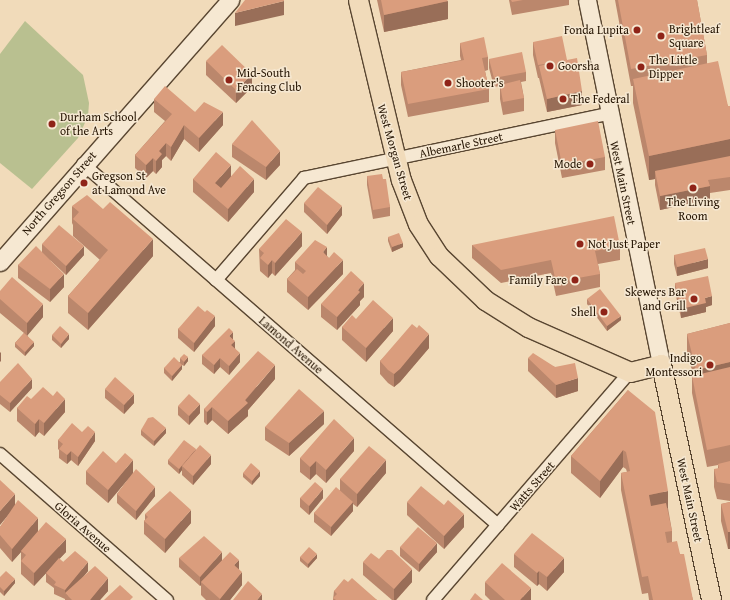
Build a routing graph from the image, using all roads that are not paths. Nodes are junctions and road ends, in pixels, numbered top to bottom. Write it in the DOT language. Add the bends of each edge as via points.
graph roads {
  1 [pos="230,0"];
  2 [pos="358,0"];
  3 [pos="587,0"];
  4 [pos="609,114"];
  5 [pos="395,159"];
  6 [pos="83,164"];
  7 [pos="0,262"];
  8 [pos="216,280"];
  9 [pos="661,364"];
  10 [pos="630,372"];
  11 [pos="0,454"];
  12 [pos="498,525"];
  13 [pos="166,600"];
  14 [pos="433,600"];
  15 [pos="711,600"];
  1 -- 6 [label="main road, North Gregson Street"];
  2 -- 5 [label="main road, West Morgan Street"];
  3 -- 4 [label="main road, West Main Street"];
  4 -- 5 [label="street, Albemarle Street"];
  4 -- 9 [label="main road, West Main Street"];
  5 -- 8 [label="street, Albemarle Street" via="304,178"];
  5 -- 10 [label="main road, West Morgan Street" via="418,224 439,256 464,283 496,309 523,324"];
  6 -- 7 [label="main road, North Gregson Street"];
  6 -- 8 [label="street, Lamond Avenue"];
  8 -- 12 [label="street, Lamond Avenue"];
  9 -- 10 [label="main road"];
  9 -- 15 [label="main road, West Main Street"];
  10 -- 12 [label="street, Watts Street"];
  11 -- 13 [label="street, Gloria Avenue"];
  12 -- 14 [label="street, Watts Street"];
}
